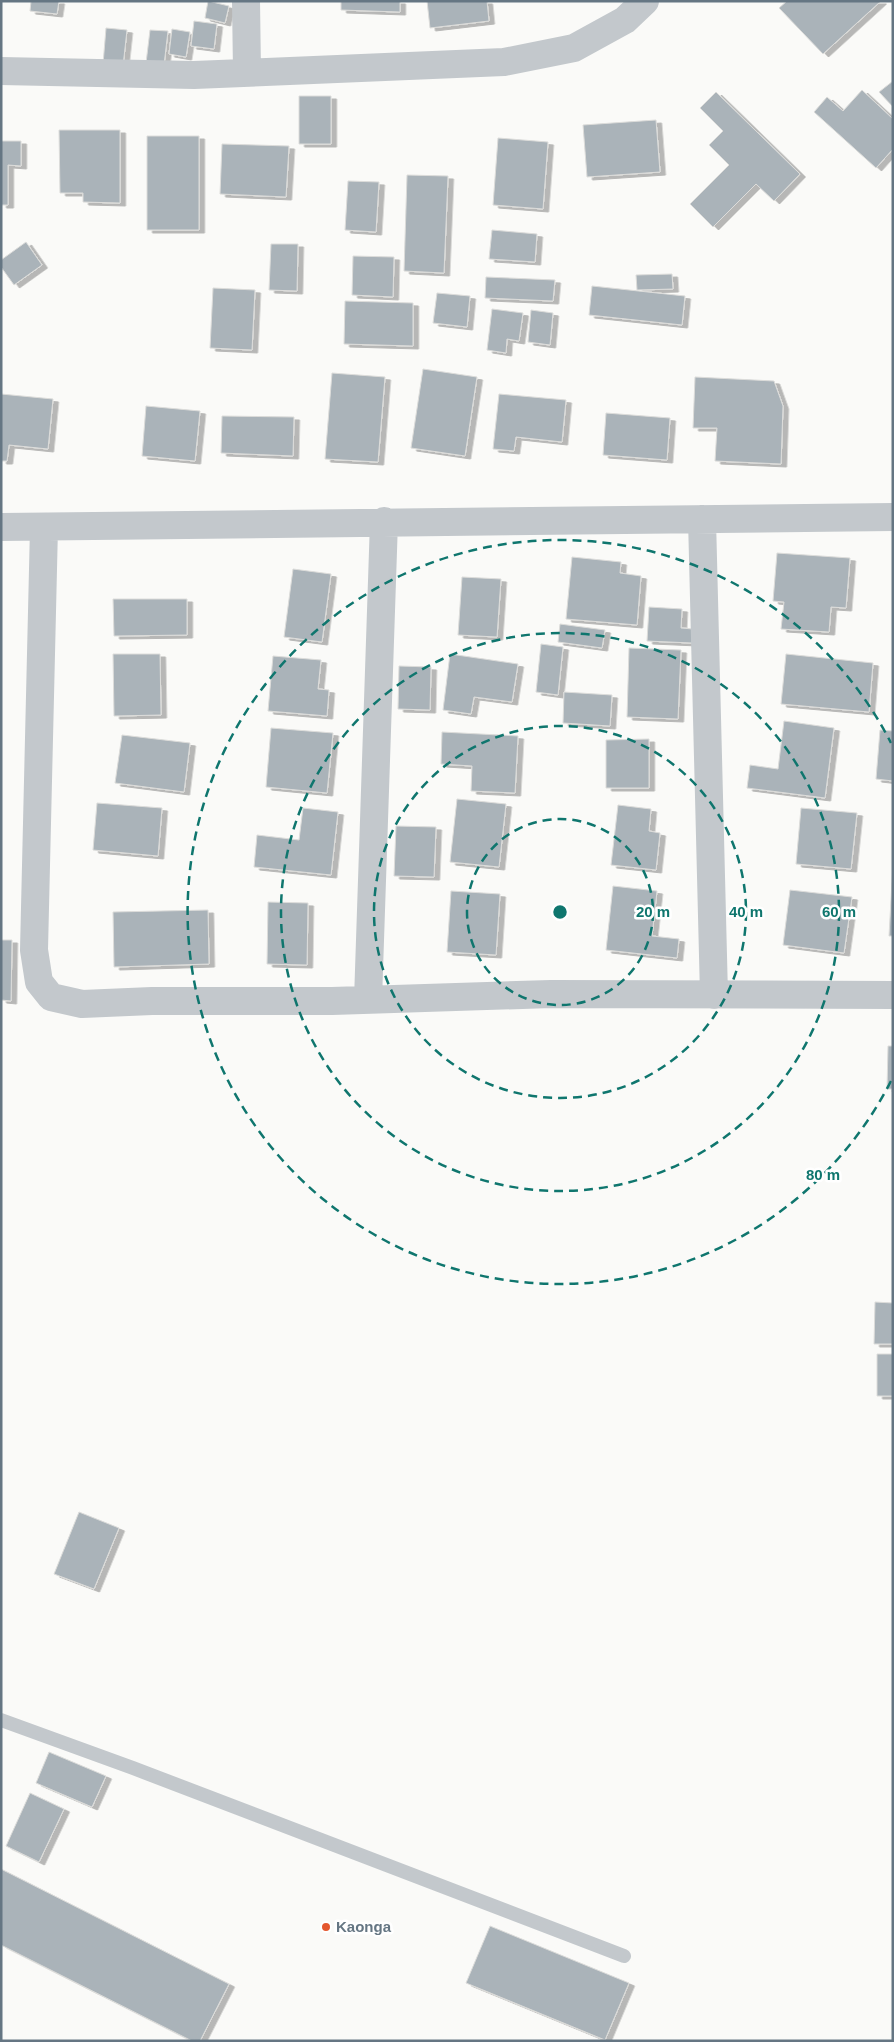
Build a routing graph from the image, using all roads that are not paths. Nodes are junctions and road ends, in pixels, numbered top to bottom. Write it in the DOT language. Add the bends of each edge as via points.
graph roads {
  1 [pos="246,1"];
  2 [pos="645,1"];
  3 [pos="1,71"];
  4 [pos="247,72"];
  5 [pos="893,517"];
  6 [pos="702,519"];
  7 [pos="384,522"];
  8 [pos="44,527"];
  9 [pos="1,528"];
  10 [pos="714,995"];
  11 [pos="893,995"];
  12 [pos="368,1000"];
  13 [pos="1,1720"];
  14 [pos="624,1956"];
  1 -- 4 [label="street"];
  2 -- 4 [label="street" via="625,20 574,48 504,62"];
  3 -- 4 [label="street" via="194,75"];
  5 -- 6 [label="street"];
  6 -- 7 [label="street"];
  6 -- 10 [label="street"];
  7 -- 8 [label="street"];
  7 -- 12 [label="street"];
  8 -- 9 [label="street"];
  8 -- 12 [label="street" via="34,950 39,982 51,997 82,1004 152,1000"];
  10 -- 11 [label="street"];
  10 -- 12 [label="street" via="551,994"];
  13 -- 14 [label="lane"];
}
